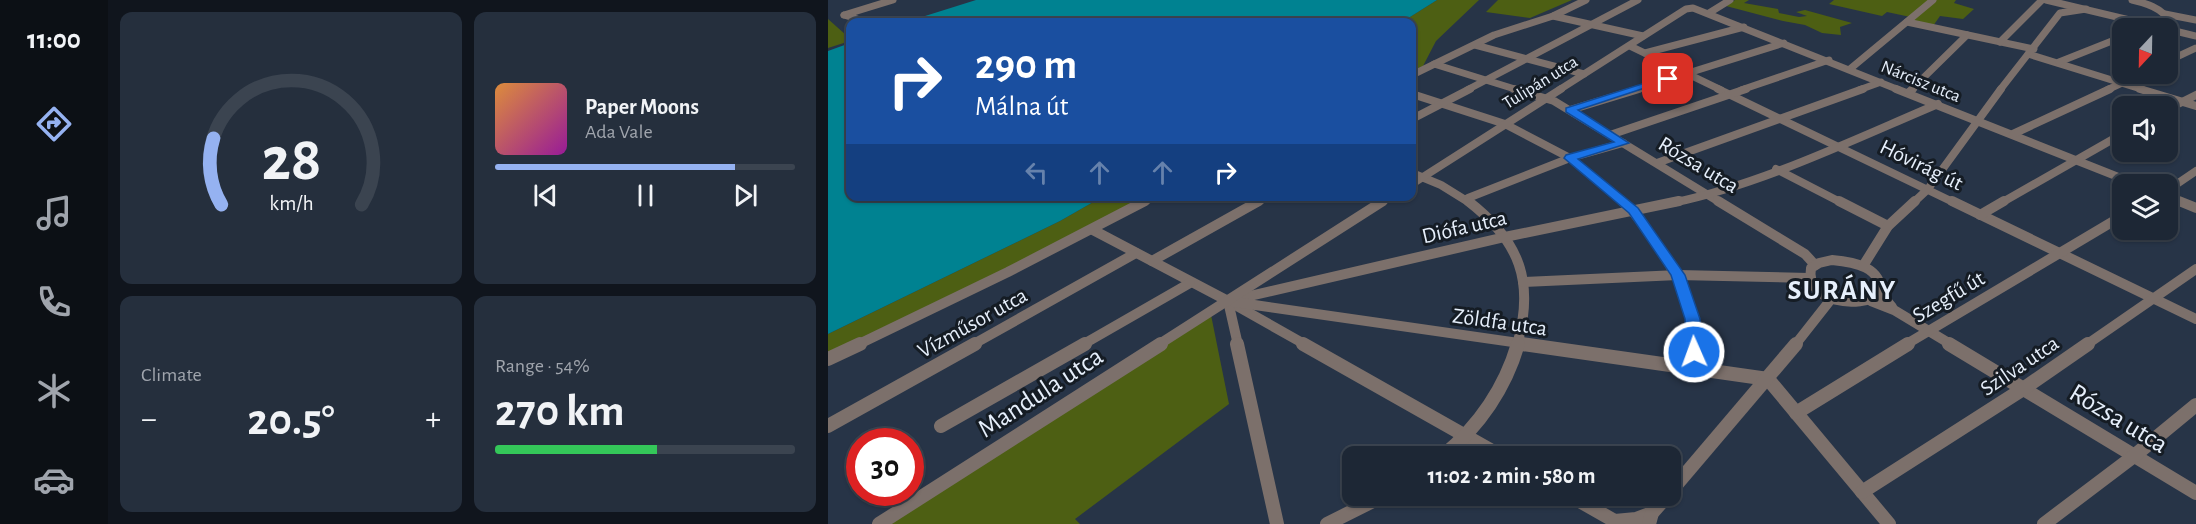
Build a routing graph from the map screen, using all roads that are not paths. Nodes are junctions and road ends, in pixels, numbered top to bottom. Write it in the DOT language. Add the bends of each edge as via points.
graph roads {
  1 [pos="893,0"];
  2 [pos="1586,0"];
  3 [pos="1638,0"];
  4 [pos="1730,0"];
  5 [pos="1933,0"];
  6 [pos="2044,0"];
  7 [pos="2132,0"];
  8 [pos="1679,1"];
  9 [pos="1690,8"];
  10 [pos="2086,9"];
  11 [pos="1709,13"];
  12 [pos="2165,14"];
  13 [pos="1552,16"];
  14 [pos="854,18"];
  15 [pos="2117,18"];
  16 [pos="2167,18"];
  17 [pos="2196,20"];
  18 [pos="1907,22"];
  19 [pos="1595,25"];
  20 [pos="1744,27"];
  21 [pos="2178,32"];
  22 [pos="1967,34"];
  23 [pos="1643,36"];
  24 [pos="2196,36"];
  25 [pos="2112,41"];
  26 [pos="2000,42"];
  27 [pos="1784,43"];
  28 [pos="1474,45"];
  29 [pos="1629,46"];
  30 [pos="2196,48"];
  31 [pos="2031,52"];
  32 [pos="1646,53"];
  33 [pos="2178,56"];
  34 [pos="1526,59"];
  35 [pos="1829,60"];
  36 [pos="2059,62"];
  37 [pos="1434,64"];
  38 [pos="1850,69"];
  39 [pos="1416,72"];
  40 [pos="1687,73"];
  41 [pos="1584,74"];
  42 [pos="1482,80"];
  43 [pos="2112,80"];
  44 [pos="1881,82"];
  45 [pos="2119,84"];
  46 [pos="2124,84"];
  47 [pos="1909,92"];
  48 [pos="1731,93"];
  49 [pos="1416,95"];
  50 [pos="2196,95"];
  51 [pos="1546,98"];
  52 [pos="2182,102"];
  53 [pos="1440,104"];
  54 [pos="1938,104"];
  55 [pos="2178,104"];
  56 [pos="2196,106"];
  57 [pos="1570,110"];
  58 [pos="1416,116"];
  59 [pos="1781,117"];
  60 [pos="1977,120"];
  61 [pos="1505,124"];
  62 [pos="2013,134"];
  63 [pos="1610,135"];
  64 [pos="2112,139"];
  65 [pos="1623,143"];
  66 [pos="1839,146"];
  67 [pos="1570,158"];
  68 [pos="2074,160"];
  69 [pos="1657,163"];
  70 [pos="1776,169"];
  71 [pos="2196,171"];
  72 [pos="1417,174"];
  73 [pos="2112,175"];
  74 [pos="2178,183"];
  75 [pos="1928,189"];
  76 [pos="1710,195"];
  77 [pos="1468,198"];
  78 [pos="1146,201"];
  79 [pos="1259,201"];
  80 [pos="1383,201"];
  81 [pos="2178,201"];
  82 [pos="2196,208"];
  83 [pos="1633,210"];
  84 [pos="1980,215"];
  85 [pos="2112,222"];
  86 [pos="1888,226"];
  87 [pos="1093,230"];
  88 [pos="1505,237"];
  89 [pos="2058,252"];
  90 [pos="1136,253"];
  91 [pos="1805,254"];
  92 [pos="1829,260"];
  93 [pos="1152,261"];
  94 [pos="1815,265"];
  95 [pos="1863,266"];
  96 [pos="2196,269"];
  97 [pos="1678,275"];
  98 [pos="1809,278"];
  99 [pos="1523,282"];
  100 [pos="1196,285"];
  101 [pos="1832,298"];
  102 [pos="1876,298"];
  103 [pos="2154,299"];
  104 [pos="1228,301"];
  105 [pos="2196,319"];
  106 [pos="1928,330"];
  107 [pos="1518,344"];
  108 [pos="828,359"];
  109 [pos="1695,369"];
  110 [pos="1768,379"];
  111 [pos="2023,389"];
  112 [pos="2196,405"];
  113 [pos="1796,413"];
  114 [pos="828,426"];
  115 [pos="941,426"];
  116 [pos="1467,437"];
  117 [pos="1456,446"];
  118 [pos="1483,446"];
  119 [pos="2134,456"];
  120 [pos="1681,479"];
  121 [pos="1862,492"];
  122 [pos="2196,493"];
  123 [pos="1362,506"];
  124 [pos="1589,506"];
  125 [pos="1660,506"];
  126 [pos="1650,519"];
  127 [pos="1618,522"];
  128 [pos="879,524"];
  129 [pos="1277,524"];
  130 [pos="1327,524"];
  131 [pos="1889,524"];
  132 [pos="2044,524"];
  1 -- 14 [label="street" via="844,15"];
  2 -- 13 [label="street"];
  3 -- 19 [label="street"];
  4 -- 11 [label="street"];
  5 -- 18 [label="street"];
  6 -- 10 [label="street"];
  6 -- 26 [label="street"];
  7 -- 12 [label="street" via="2158,6"];
  8 -- 9 [label="street, Nárcisz utca"];
  9 -- 11 [label="street, Nárcisz utca"];
  9 -- 23 [label="street, Tulipán utca"];
  10 -- 15 [label="street"];
  10 -- 31 [label="street" via="2060,13"];
  11 -- 20 [label="street, Nárcisz utca"];
  12 -- 16 [label="street"];
  12 -- 17 [label="street"];
  13 -- 19 [label="street"];
  13 -- 28 [label="street"];
  18 -- 22 [label="street"];
  18 -- 38 [label="street"];
  19 -- 23 [label="street"];
  19 -- 34 [label="street"];
  20 -- 27 [label="street, Nárcisz utca"];
  20 -- 32 [label="street"];
  21 -- 24 [label="street"];
  22 -- 26 [label="street"];
  22 -- 47 [label="street"];
  23 -- 29 [label="street, Tulipán utca"];
  25 -- 36 [label="street"];
  26 -- 31 [label="street"];
  27 -- 35 [label="street, Nárcisz utca"];
  27 -- 40 [label="street"];
  28 -- 34 [label="street"];
  28 -- 37 [label="street"];
  29 -- 32 [label="street, Hóvirág út"];
  29 -- 41 [label="street, Tulipán utca"];
  30 -- 33 [label="street"];
  31 -- 36 [label="street"];
  31 -- 60 [label="street"];
  32 -- 40 [label="street, Hóvirág út"];
  34 -- 41 [label="street"];
  34 -- 42 [label="street"];
  35 -- 38 [label="street, Nárcisz utca"];
  35 -- 48 [label="street"];
  36 -- 43 [label="street"];
  37 -- 39 [label="street"];
  37 -- 42 [label="street, Rózsa utca"];
  38 -- 44 [label="street, Nárcisz utca"];
  40 -- 48 [label="street, Hóvirág út"];
  40 -- 57 [label="street"];
  41 -- 51 [label="street, Tulipán utca"];
  42 -- 51 [label="street, Rózsa utca"];
  42 -- 53 [label="street"];
  44 -- 47 [label="street, Nárcisz utca"];
  44 -- 59 [label="street"];
  45 -- 62 [label="street"];
  46 -- 52 [label="street"];
  47 -- 54 [label="street, Nárcisz utca"];
  48 -- 59 [label="street, Hóvirág út"];
  48 -- 63 [label="street"];
  49 -- 53 [label="street"];
  50 -- 52 [label="street"];
  51 -- 57 [label="street, Rózsa utca"];
  51 -- 61 [label="street, Tulipán utca"];
  52 -- 55 [label="street"];
  52 -- 56 [label="street"];
  53 -- 58 [label="street"];
  53 -- 61 [label="street"];
  54 -- 60 [label="street, Nárcisz utca"];
  54 -- 66 [label="street, Diófa utca"];
  57 -- 63 [label="street, Rózsa utca"];
  59 -- 66 [label="street, Hóvirág út"];
  59 -- 69 [label="street"];
  60 -- 62 [label="street, Nárcisz utca"];
  60 -- 75 [label="street"];
  61 -- 67 [label="street"];
  61 -- 72 [label="street, Tulipán utca"];
  62 -- 68 [label="street, Nárcisz utca"];
  63 -- 65 [label="street, Rózsa utca"];
  64 -- 68 [label="street"];
  65 -- 67 [label="street"];
  65 -- 69 [label="street, Rózsa utca"];
  66 -- 70 [label="street, Diófa utca"];
  66 -- 75 [label="street, Hóvirág út"];
  67 -- 77 [label="street"];
  67 -- 83 [label="street"];
  68 -- 73 [label="street, Nárcisz utca"];
  68 -- 84 [label="street"];
  69 -- 76 [label="street, Rózsa utca"];
  70 -- 76 [label="street, Diófa utca"];
  70 -- 86 [label="street"];
  71 -- 74 [label="street"];
  72 -- 77 [label="street"];
  75 -- 84 [label="street, Hóvirág út"];
  75 -- 86 [label="street"];
  76 -- 83 [label="street, Diófa utca"];
  76 -- 91 [label="street, Rózsa utca"];
  77 -- 88 [label="street"];
  78 -- 87 [label="street"];
  79 -- 93 [label="street"];
  80 -- 104 [label="street, Mandula utca"];
  81 -- 82 [label="street"];
  83 -- 88 [label="street, Diófa utca"];
  83 -- 97 [label="street"];
  84 -- 89 [label="street, Hóvirág út"];
  85 -- 89 [label="street, Szegfű út"];
  86 -- 95 [label="street"];
  87 -- 90 [label="street"];
  87 -- 108 [label="street"];
  88 -- 99 [label="street" via="1520,261"];
  88 -- 104 [label="street, Diófa utca"];
  89 -- 103 [label="street, Hóvirág út"];
  89 -- 106 [label="street, Szegfű út"];
  90 -- 93 [label="street"];
  90 -- 114 [label="street, Vízműsor utca"];
  91 -- 92 [label="street"];
  91 -- 94 [label="street"];
  92 -- 94 [label="street"];
  92 -- 95 [label="street"];
  93 -- 100 [label="street"];
  94 -- 98 [label="street"];
  95 -- 102 [label="street" via="1883,286"];
  96 -- 103 [label="street, Szilva utca"];
  97 -- 98 [label="street"];
  97 -- 99 [label="street"];
  97 -- 109 [label="street" via="1693,319"];
  98 -- 101 [label="street" via="1814,287"];
  99 -- 107 [label="street" via="1524,313"];
  100 -- 104 [label="street"];
  100 -- 115 [label="street"];
  101 -- 102 [label="street, Rózsa utca" via="1859,303"];
  101 -- 110 [label="street"];
  102 -- 106 [label="street, Rózsa utca"];
  103 -- 105 [label="street, Hóvirág út"];
  103 -- 111 [label="street, Szilva utca"];
  104 -- 107 [label="street, Zöldfa utca"];
  104 -- 116 [label="street"];
  104 -- 128 [label="street, Mandula utca"];
  104 -- 129 [label="street"];
  106 -- 111 [label="street, Rózsa utca"];
  106 -- 113 [label="street, Szegfű út"];
  107 -- 109 [label="street, Zöldfa utca"];
  107 -- 116 [label="street" via="1502,387"];
  109 -- 110 [label="street, Zöldfa utca"];
  110 -- 113 [label="street"];
  110 -- 120 [label="street"];
  111 -- 119 [label="street, Rózsa utca"];
  111 -- 121 [label="street, Szilva utca"];
  112 -- 119 [label="street"];
  113 -- 121 [label="street"];
  116 -- 117 [label="street"];
  116 -- 118 [label="street"];
  119 -- 122 [label="street, Rózsa utca"];
  119 -- 132 [label="street"];
  121 -- 131 [label="street"];
  123 -- 130 [label="street"];
  124 -- 127 [label="street"];
  125 -- 126 [label="street"];
  126 -- 127 [label="street"];
}
